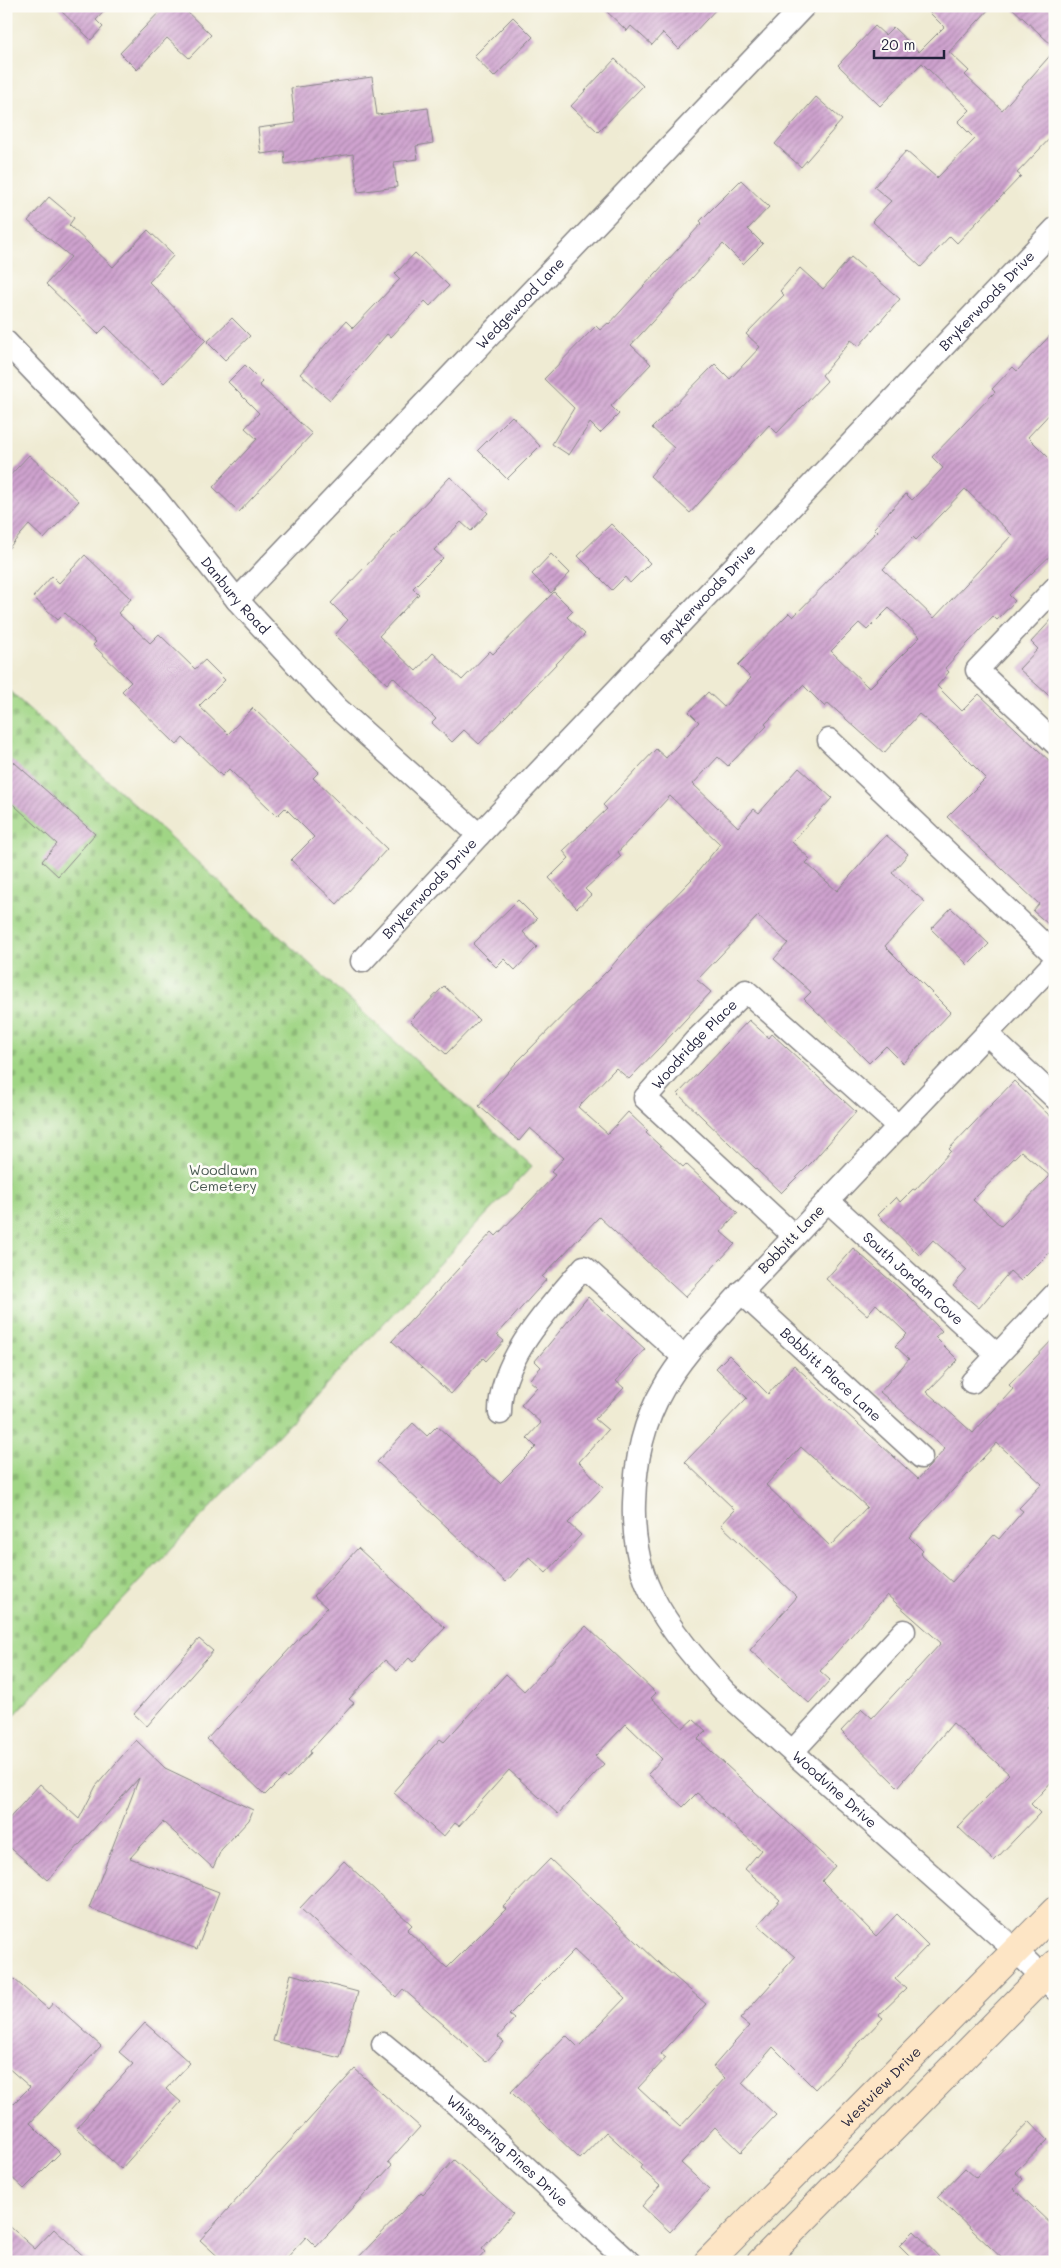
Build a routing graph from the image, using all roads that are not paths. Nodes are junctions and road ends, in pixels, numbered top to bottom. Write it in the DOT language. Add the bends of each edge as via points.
graph roads {
  1 [pos="804,6"];
  2 [pos="1055,229"];
  3 [pos="6,342"];
  4 [pos="1055,588"];
  5 [pos="237,600"];
  6 [pos="829,740"];
  7 [pos="1055,744"];
  8 [pos="479,835"];
  9 [pos="1055,955"];
  10 [pos="362,961"];
  11 [pos="1055,962"];
  12 [pos="987,1034"];
  13 [pos="1055,1098"];
  14 [pos="899,1127"];
  15 [pos="828,1201"];
  16 [pos="794,1236"];
  17 [pos="741,1292"];
  18 [pos="1055,1294"];
  19 [pos="998,1355"];
  20 [pos="684,1357"];
  21 [pos="972,1382"];
  22 [pos="500,1414"];
  23 [pos="921,1457"];
  24 [pos="643,1568"];
  25 [pos="904,1631"];
  26 [pos="793,1751"];
  27 [pos="1055,1911"];
  28 [pos="1016,1950"];
  29 [pos="1051,1977"];
  30 [pos="383,2044"];
  31 [pos="629,2262"];
  32 [pos="708,2262"];
  33 [pos="761,2262"];
  1 -- 5 [label="street, Wedgewood Lane"];
  2 -- 8 [label="street, Brykerwoods Drive"];
  3 -- 5 [label="street, Danbury Road" via="157,500"];
  4 -- 7 [label="street" via="977,670"];
  5 -- 8 [label="street, Danbury Road" via="336,708"];
  6 -- 9 [label="street"];
  8 -- 10 [label="street, Brykerwoods Drive"];
  11 -- 12 [label="street, Bobbitt Lane"];
  12 -- 13 [label="street"];
  12 -- 14 [label="street, Bobbitt Lane"];
  14 -- 15 [label="street, Bobbitt Lane"];
  14 -- 16 [label="street, Woodridge Place" via="746,991 696,1041 645,1098"];
  15 -- 16 [label="street, Bobbitt Lane"];
  15 -- 19 [label="street, South Jordan Cove"];
  16 -- 17 [label="street, Bobbitt Lane"];
  17 -- 20 [label="street, Bobbitt Lane"];
  17 -- 23 [label="street, Bobbitt Place Lane"];
  18 -- 19 [label="street"];
  19 -- 21 [label="street"];
  20 -- 22 [label="street" via="584,1267 551,1306 506,1377 500,1396"];
  20 -- 24 [label="street, Bobbitt Lane" via="653,1410 638,1462 634,1516"];
  24 -- 26 [label="street, Woodvine Drive" via="657,1604 689,1652 725,1692"];
  25 -- 26 [label="street"];
  26 -- 28 [label="street, Woodvine Drive"];
  27 -- 28 [label="main road, Westview Drive"];
  28 -- 29 [label="street, Woodvine Drive"];
  28 -- 32 [label="main road, Westview Drive"];
  29 -- 33 [label="main road"];
  30 -- 31 [label="street, Whispering Pines Drive" via="468,2114"];
}
